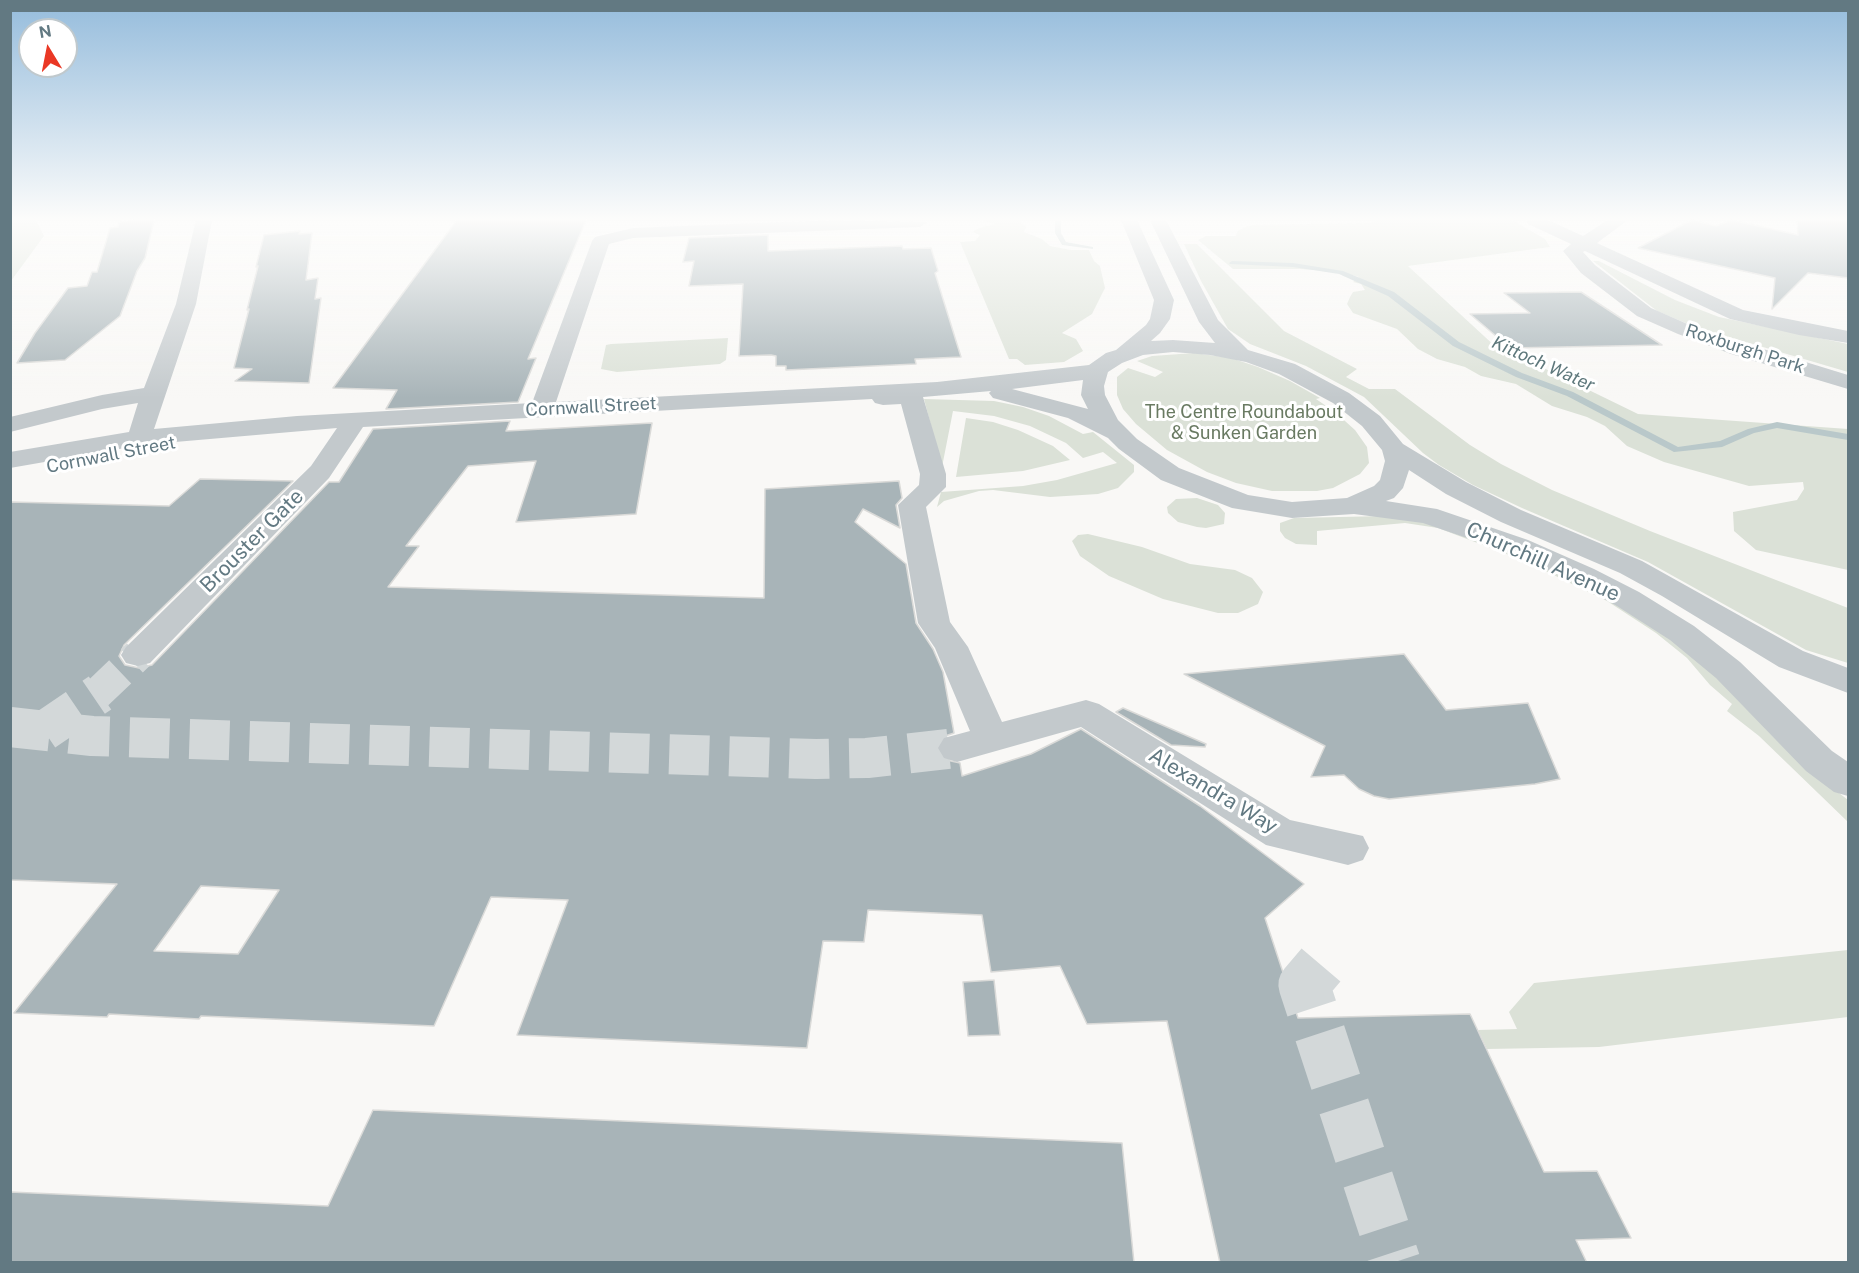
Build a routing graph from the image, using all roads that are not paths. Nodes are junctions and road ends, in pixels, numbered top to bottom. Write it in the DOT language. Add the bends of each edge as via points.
graph roads {
  1 [pos="191,279"];
  2 [pos="588,279"];
  3 [pos="1155,279"];
  4 [pos="1188,279"];
  5 [pos="1603,279"];
  6 [pos="1660,279"];
  7 [pos="1848,337"];
  8 [pos="1123,354"];
  9 [pos="1240,354"];
  10 [pos="1097,371"];
  11 [pos="1848,382"];
  12 [pos="937,389"];
  13 [pos="880,391"];
  14 [pos="154,393"];
  15 [pos="542,410"];
  16 [pos="356,419"];
  17 [pos="10,425"];
  18 [pos="1123,439"];
  19 [pos="139,443"];
  20 [pos="1394,449"];
  21 [pos="10,460"];
  22 [pos="10,476"];
  23 [pos="1353,506"];
  24 [pos="138,655"];
  25 [pos="1848,681"];
  26 [pos="992,740"];
  27 [pos="957,748"];
  28 [pos="1848,782"];
  29 [pos="1348,848"];
  1 -- 14 [label="street"];
  2 -- 15 [label="street"];
  3 -- 8 [label="street" via="1164,300 1160,319"];
  4 -- 9 [label="street" via="1209,322"];
  5 -- 11 [label="street, Roxburgh Park" via="1644,312 1685,330"];
  6 -- 7 [label="street" via="1737,315"];
  8 -- 9 [label="street, Churchill Avenue" via="1173,346"];
  8 -- 10 [label="street"];
  9 -- 20 [label="street, Churchill Avenue" via="1269,362 1341,398 1371,421"];
  10 -- 12 [label="street, Cornwall Street"];
  10 -- 18 [label="street" via="1093,395 1099,411"];
  12 -- 13 [label="street, Cornwall Street"];
  12 -- 18 [label="street, Cornwall Street" via="1022,397 1077,413"];
  13 -- 15 [label="street, Cornwall Street"];
  13 -- 26 [label="street" via="882,398 911,397 933,474 933,487 912,505 934,623 951,647"];
  14 -- 17 [label="street"];
  14 -- 19 [label="street"];
  15 -- 16 [label="street, Cornwall Street"];
  16 -- 19 [label="street, Cornwall Street" via="247,428"];
  16 -- 24 [label="street, Brouster Gate" via="320,472"];
  18 -- 23 [label="street" via="1170,474 1242,502 1292,510"];
  19 -- 21 [label="street, Cornwall Street"];
  19 -- 22 [label="street, Cornwall Street"];
  20 -- 23 [label="street" via="1398,461 1393,482 1384,492"];
  20 -- 25 [label="street, Churchill Avenue" via="1456,488 1631,567 1791,658"];
  23 -- 28 [label="street, Churchill Avenue" via="1427,515 1468,528 1518,546 1628,599 1682,633 1728,670 1819,761"];
  26 -- 27 [label="street"];
  26 -- 29 [label="street, Alexandra Way" via="1086,713 1280,834"];
}
